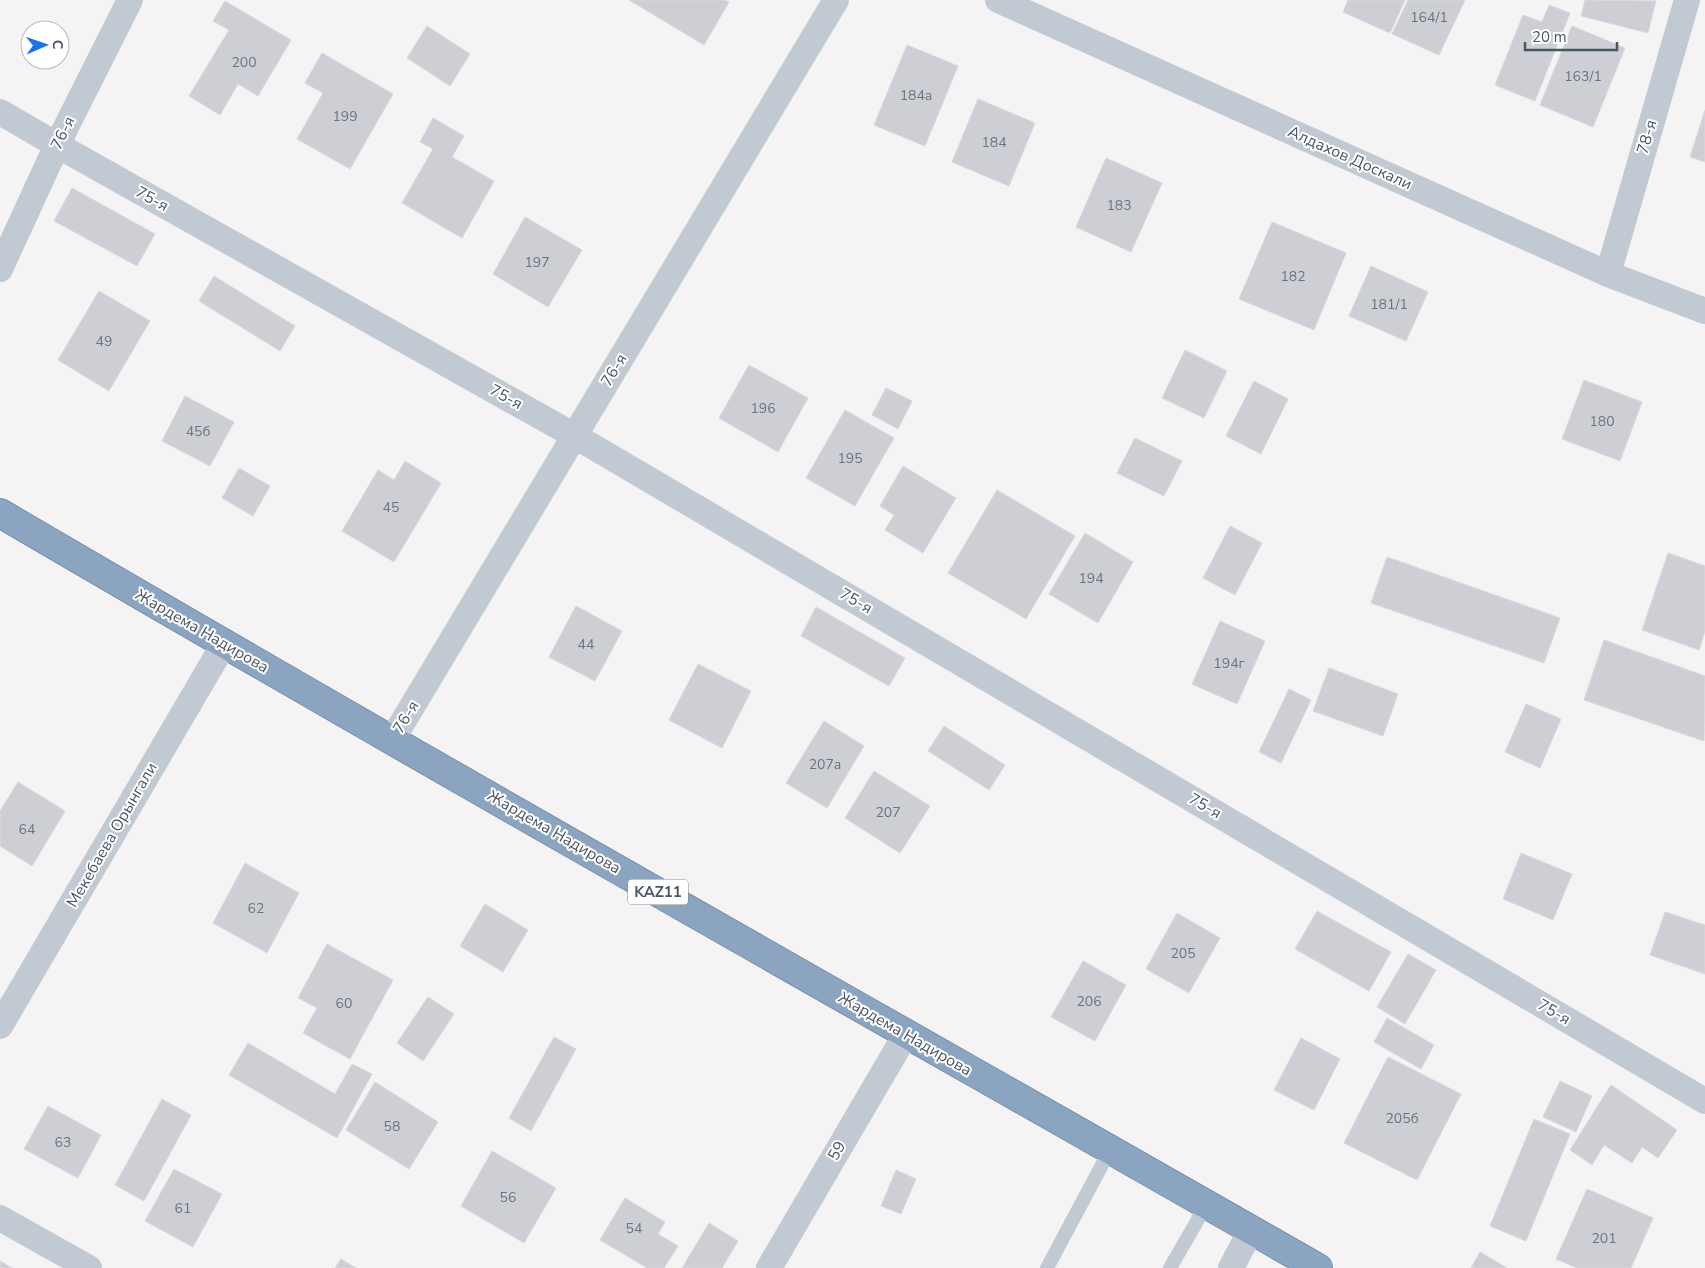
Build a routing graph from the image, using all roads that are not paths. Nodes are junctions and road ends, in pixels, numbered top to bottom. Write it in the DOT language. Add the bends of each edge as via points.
graph roads {
  1 [pos="130,0"];
  2 [pos="836,0"];
  3 [pos="998,0"];
  4 [pos="1687,0"];
  5 [pos="0,112"];
  6 [pos="57,146"];
  7 [pos="0,269"];
  8 [pos="1608,274"];
  9 [pos="1705,311"];
  10 [pos="575,436"];
  11 [pos="0,512"];
  12 [pos="224,644"];
  13 [pos="392,740"];
  14 [pos="0,1026"];
  15 [pos="906,1034"];
  16 [pos="1705,1101"];
  17 [pos="1110,1150"];
  18 [pos="1207,1204"];
  19 [pos="0,1218"];
  20 [pos="1251,1230"];
  21 [pos="89,1268"];
  22 [pos="769,1268"];
  23 [pos="1047,1268"];
  24 [pos="1170,1268"];
  25 [pos="1231,1268"];
  26 [pos="1318,1268"];
  1 -- 6 [label="street, 76-я"];
  2 -- 10 [label="street, 76-я"];
  3 -- 8 [label="street, Алдахов Доскали"];
  4 -- 8 [label="street, 78-я"];
  5 -- 6 [label="street, 75-я"];
  6 -- 7 [label="street, 76-я"];
  6 -- 10 [label="street, 75-я"];
  8 -- 9 [label="street, Алдахов Доскали"];
  10 -- 13 [label="street, 76-я"];
  10 -- 16 [label="street, 75-я"];
  11 -- 12 [label="highway, Жардема Надирова / KAZ11"];
  12 -- 13 [label="highway, Жардема Надирова / KAZ11"];
  12 -- 14 [label="street, Мекебаева Орынгали"];
  13 -- 15 [label="highway, Жардема Надирова / KAZ11"];
  15 -- 17 [label="highway, Жардема Надирова / KAZ11"];
  15 -- 22 [label="street, 59"];
  17 -- 18 [label="highway, Жардема Надирова / KAZ11"];
  17 -- 23 [label="lane"];
  18 -- 20 [label="highway, Жардема Надирова / KAZ11"];
  18 -- 24 [label="lane"];
  19 -- 21 [label="street"];
  20 -- 25 [label="street"];
  20 -- 26 [label="highway, Жардема Надирова / KAZ11"];
}
